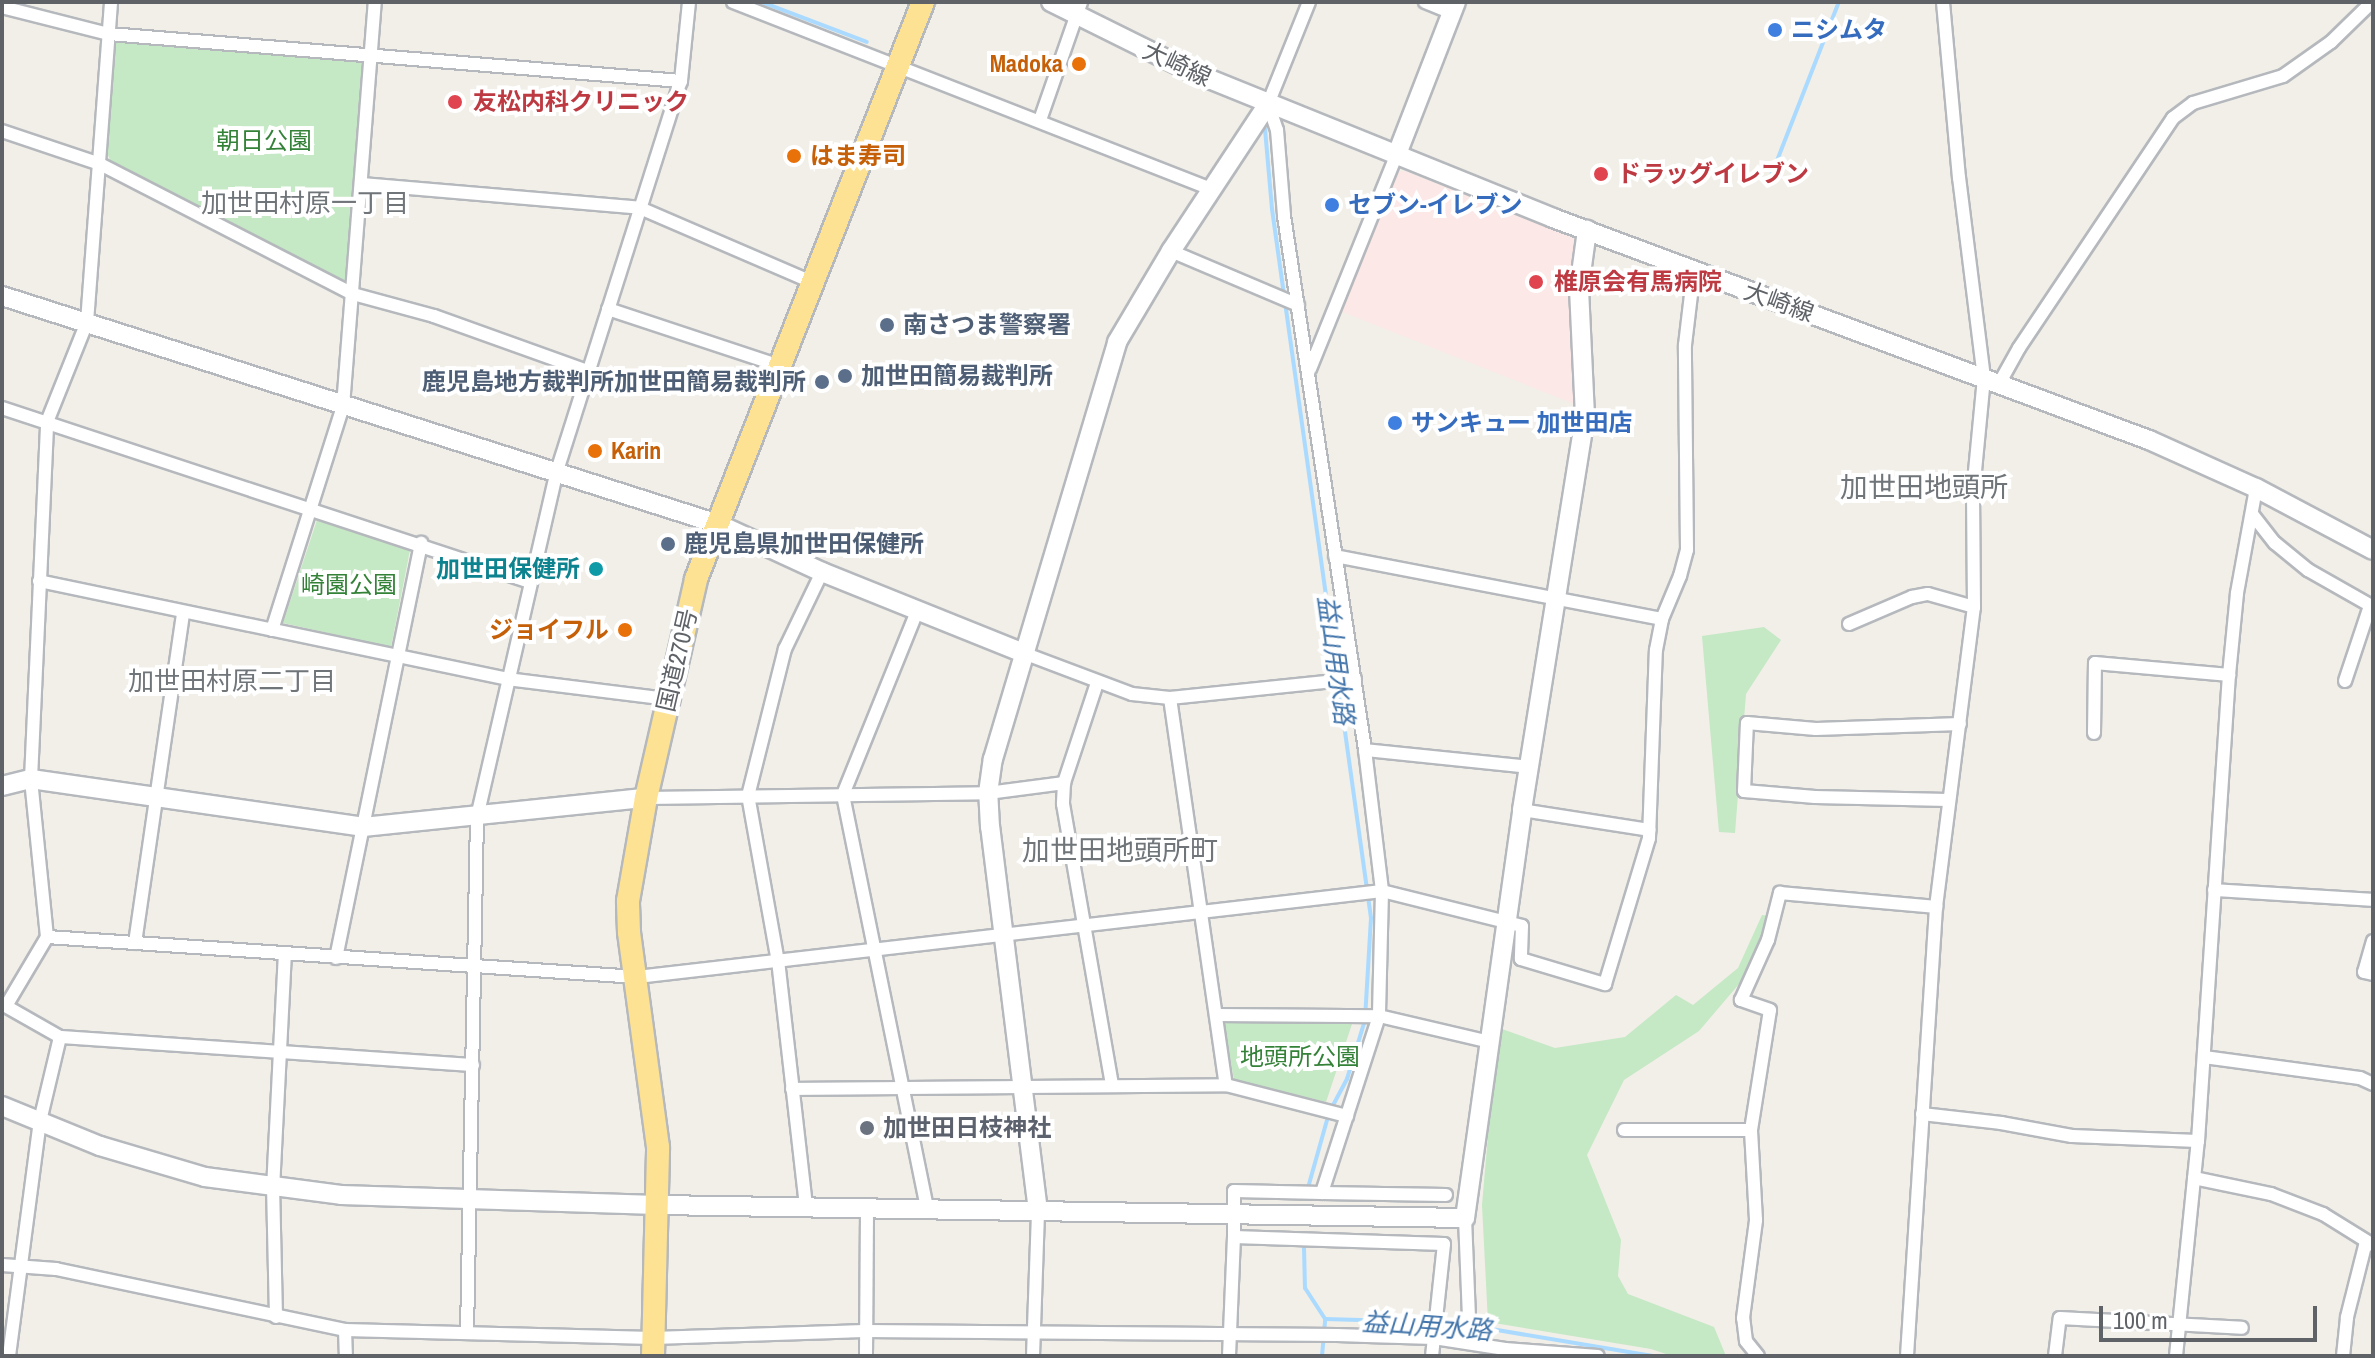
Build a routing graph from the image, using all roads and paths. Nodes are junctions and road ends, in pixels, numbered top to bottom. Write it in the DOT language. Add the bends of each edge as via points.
graph roads {
  1 [pos="111,2"];
  2 [pos="375,2"];
  3 [pos="689,2"];
  4 [pos="733,2"];
  5 [pos="923,2"];
  6 [pos="1051,2"];
  7 [pos="1309,2"];
  8 [pos="1425,2"];
  9 [pos="1943,2"];
  10 [pos="2372,2"];
  11 [pos="2,7"];
  12 [pos="1454,7"];
  13 [pos="1078,9"];
  14 [pos="109,34"];
  15 [pos="370,56"];
  16 [pos="900,64"];
  17 [pos="681,81"];
  18 [pos="1268,104"];
  19 [pos="1040,120"];
  20 [pos="2,131"];
  21 [pos="1397,154"];
  22 [pos="100,164"];
  23 [pos="362,184"];
  24 [pos="1211,189"];
  25 [pos="640,208"];
  26 [pos="1587,230"];
  27 [pos="1171,251"];
  28 [pos="1694,270"];
  29 [pos="812,282"];
  30 [pos="353,294"];
  31 [pos="2,296"];
  32 [pos="1298,305"];
  33 [pos="608,309"];
  34 [pos="87,322"];
  35 [pos="780,366"];
  36 [pos="588,371"];
  37 [pos="1309,372"];
  38 [pos="1991,381"];
  39 [pos="343,406"];
  40 [pos="2,408"];
  41 [pos="47,422"];
  42 [pos="556,474"];
  43 [pos="2256,488"];
  44 [pos="311,508"];
  45 [pos="2252,514"];
  46 [pos="718,524"];
  47 [pos="421,543"];
  48 [pos="2373,550"];
  49 [pos="1335,556"];
  50 [pos="822,572"];
  51 [pos="39,581"];
  52 [pos="530,582"];
  53 [pos="1555,597"];
  54 [pos="2372,606"];
  55 [pos="1974,607"];
  56 [pos="918,609"];
  57 [pos="183,612"];
  58 [pos="1662,619"];
  59 [pos="1849,624"];
  60 [pos="272,630"];
  61 [pos="1026,654"];
  62 [pos="397,657"];
  63 [pos="2229,675"];
  64 [pos="507,679"];
  65 [pos="1355,679"];
  66 [pos="2345,681"];
  67 [pos="1097,683"];
  68 [pos="1170,698"];
  69 [pos="667,699"];
  70 [pos="1960,724"];
  71 [pos="2094,733"];
  72 [pos="1365,750"];
  73 [pos="1529,767"];
  74 [pos="31,779"];
  75 [pos="1064,783"];
  76 [pos="2,786"];
  77 [pos="988,793"];
  78 [pos="843,795"];
  79 [pos="748,796"];
  80 [pos="156,798"];
  81 [pos="646,798"];
  82 [pos="1948,800"];
  83 [pos="1522,810"];
  84 [pos="477,817"];
  85 [pos="363,827"];
  86 [pos="1649,830"];
  87 [pos="2214,890"];
  88 [pos="1379,891"];
  89 [pos="2373,900"];
  90 [pos="1936,907"];
  91 [pos="1200,909"];
  92 [pos="1084,924"];
  93 [pos="1506,925"];
  94 [pos="1003,933"];
  95 [pos="47,937"];
  96 [pos="2373,941"];
  97 [pos="135,943"];
  98 [pos="876,949"];
  99 [pos="285,955"];
  100 [pos="336,958"];
  101 [pos="778,962"];
  102 [pos="475,966"];
  103 [pos="2373,974"];
  104 [pos="637,977"];
  105 [pos="4,1005"];
  106 [pos="1217,1015"];
  107 [pos="1376,1016"];
  108 [pos="60,1037"];
  109 [pos="1490,1042"];
  110 [pos="280,1054"];
  111 [pos="2204,1057"];
  112 [pos="473,1065"];
  113 [pos="2373,1084"];
  114 [pos="1022,1085"];
  115 [pos="1226,1085"];
  116 [pos="1112,1086"];
  117 [pos="792,1089"];
  118 [pos="902,1089"];
  119 [pos="2,1106"];
  120 [pos="1922,1114"];
  121 [pos="1342,1115"];
  122 [pos="40,1121"];
  123 [pos="1624,1130"];
  124 [pos="1751,1130"];
  125 [pos="2198,1141"];
  126 [pos="2194,1178"];
  127 [pos="273,1189"];
  128 [pos="1322,1193"];
  129 [pos="1446,1195"];
  130 [pos="470,1200"];
  131 [pos="657,1205"];
  132 [pos="806,1206"];
  133 [pos="867,1206"];
  134 [pos="927,1207"];
  135 [pos="1038,1211"];
  136 [pos="1234,1214"];
  137 [pos="1465,1218"];
  138 [pos="1234,1237"];
  139 [pos="2369,1244"];
  140 [pos="2,1265"];
  141 [pos="20,1265"];
  142 [pos="276,1317"];
  143 [pos="2179,1325"];
  144 [pos="2242,1328"];
  145 [pos="1434,1329"];
  146 [pos="345,1330"];
  147 [pos="1034,1330"];
  148 [pos="865,1331"];
  149 [pos="467,1333"];
  150 [pos="1229,1334"];
  151 [pos="1469,1338"];
  152 [pos="653,1347"];
  153 [pos="9,1356"];
  154 [pos="346,1356"];
  155 [pos="866,1356"];
  156 [pos="1033,1356"];
  157 [pos="1229,1356"];
  158 [pos="1432,1356"];
  159 [pos="1598,1356"];
  160 [pos="1758,1356"];
  161 [pos="1907,1356"];
  162 [pos="2055,1356"];
  163 [pos="2176,1356"];
  164 [pos="2343,1356"];
  1 -- 14 [label="street"];
  2 -- 15 [label="street"];
  3 -- 17 [label="street"];
  4 -- 16 [label="street"];
  5 -- 16 [label="highway, 国道270号"];
  6 -- 13 [label="street, 大崎線"];
  7 -- 18 [label="street"];
  8 -- 12 [label="street"];
  9 -- 38 [label="street" via="1959,178"];
  10 -- 38 [label="street" via="2331,42 2283,76 2193,103 2173,118"];
  11 -- 14 [label="street"];
  12 -- 21 [label="street"];
  13 -- 18 [label="street, 大崎線"];
  13 -- 19 [label="street"];
  14 -- 15 [label="street"];
  14 -- 22 [label="street"];
  15 -- 17 [label="street"];
  15 -- 23 [label="street"];
  16 -- 19 [label="street"];
  16 -- 29 [label="highway, 国道270号"];
  17 -- 25 [label="street"];
  18 -- 21 [label="street, 大崎線"];
  18 -- 24 [label="street"];
  18 -- 32 [label="street" via="1277,130"];
  19 -- 24 [label="street"];
  20 -- 22 [label="street"];
  21 -- 26 [label="street, 大崎線"];
  21 -- 37 [label="street"];
  22 -- 30 [label="street"];
  22 -- 34 [label="street"];
  23 -- 25 [label="street"];
  23 -- 30 [label="street"];
  24 -- 27 [label="street"];
  25 -- 29 [label="street"];
  25 -- 33 [label="street"];
  26 -- 28 [label="street, 大崎線"];
  26 -- 53 [label="street" via="1579,288 1585,416"];
  27 -- 32 [label="street"];
  27 -- 61 [label="street" via="1117,342"];
  28 -- 38 [label="street, 大崎線"];
  28 -- 58 [label="street" via="1685,345 1687,550"];
  29 -- 35 [label="highway, 国道270号"];
  30 -- 36 [label="street" via="434,316"];
  30 -- 39 [label="street"];
  31 -- 34 [label="street"];
  32 -- 37 [label="street"];
  33 -- 35 [label="street"];
  33 -- 36 [label="street"];
  34 -- 39 [label="street"];
  34 -- 41 [label="street"];
  35 -- 46 [label="highway, 国道270号"];
  36 -- 42 [label="street"];
  37 -- 49 [label="street"];
  38 -- 43 [label="street, 大崎線" via="2149,440"];
  38 -- 55 [label="street" via="1973,492"];
  39 -- 42 [label="street"];
  39 -- 44 [label="street"];
  40 -- 41 [label="street"];
  41 -- 44 [label="street"];
  41 -- 51 [label="street"];
  42 -- 46 [label="street"];
  42 -- 52 [label="street"];
  43 -- 45 [label="street"];
  43 -- 48 [label="street, 大崎線"];
  44 -- 47 [label="street"];
  44 -- 60 [label="street"];
  45 -- 54 [label="street" via="2275,543 2308,570"];
  45 -- 63 [label="street"];
  46 -- 50 [label="street"];
  46 -- 69 [label="highway, 国道270号" via="696,579"];
  47 -- 52 [label="street"];
  47 -- 62 [label="street"];
  49 -- 53 [label="street"];
  49 -- 65 [label="street"];
  50 -- 56 [label="street"];
  50 -- 79 [label="street" via="785,649"];
  51 -- 57 [label="street"];
  51 -- 74 [label="street"];
  52 -- 64 [label="street"];
  53 -- 58 [label="street"];
  53 -- 73 [label="street"];
  54 -- 66 [label="street"];
  55 -- 59 [label="street" via="1928,594"];
  55 -- 70 [label="street"];
  56 -- 61 [label="street"];
  56 -- 78 [label="street"];
  57 -- 60 [label="street"];
  57 -- 80 [label="street"];
  58 -- 86 [label="street" via="1656,650"];
  60 -- 62 [label="street"];
  61 -- 67 [label="street"];
  61 -- 77 [label="street" via="993,759"];
  62 -- 64 [label="street"];
  62 -- 85 [label="street"];
  63 -- 71 [label="street" via="2095,663"];
  63 -- 87 [label="street"];
  64 -- 69 [label="street"];
  64 -- 84 [label="street"];
  65 -- 68 [label="street"];
  65 -- 72 [label="street"];
  67 -- 68 [label="street"];
  67 -- 75 [label="street"];
  68 -- 91 [label="street"];
  69 -- 81 [label="highway, 国道270号"];
  70 -- 82 [label="street"];
  70 -- 82 [label="street" via="1816,729 1747,723 1744,791"];
  72 -- 73 [label="street"];
  72 -- 88 [label="street"];
  73 -- 83 [label="street"];
  74 -- 76 [label="street"];
  74 -- 80 [label="street"];
  74 -- 95 [label="street"];
  75 -- 77 [label="street"];
  75 -- 92 [label="street"];
  77 -- 78 [label="street"];
  77 -- 94 [label="street"];
  78 -- 79 [label="street"];
  78 -- 98 [label="street"];
  79 -- 81 [label="street"];
  79 -- 101 [label="street"];
  80 -- 85 [label="street"];
  80 -- 97 [label="street"];
  81 -- 84 [label="street"];
  81 -- 104 [label="highway, 国道270号" via="628,901"];
  82 -- 90 [label="street"];
  83 -- 86 [label="street"];
  83 -- 93 [label="street"];
  84 -- 85 [label="street"];
  84 -- 102 [label="street"];
  85 -- 100 [label="street"];
  86 -- 93 [label="street" via="1605,984 1521,959 1522,926"];
  87 -- 89 [label="street"];
  87 -- 111 [label="street"];
  88 -- 91 [label="street"];
  88 -- 93 [label="street"];
  88 -- 107 [label="street"];
  90 -- 120 [label="street"];
  90 -- 124 [label="street" via="1780,893 1765,950 1741,1000 1770,1010"];
  91 -- 92 [label="street"];
  91 -- 106 [label="street"];
  92 -- 94 [label="street"];
  92 -- 116 [label="street"];
  93 -- 109 [label="street"];
  94 -- 98 [label="street"];
  94 -- 114 [label="street"];
  95 -- 97 [label="street"];
  95 -- 105 [label="street"];
  96 -- 103 [label="street" via="2364,972"];
  97 -- 99 [label="street"];
  98 -- 101 [label="street"];
  98 -- 118 [label="street"];
  99 -- 100 [label="street"];
  99 -- 110 [label="street"];
  100 -- 102 [label="street"];
  101 -- 104 [label="street"];
  101 -- 117 [label="street"];
  102 -- 104 [label="street"];
  102 -- 112 [label="street"];
  104 -- 131 [label="highway, 国道270号" via="658,1147"];
  105 -- 108 [label="street"];
  106 -- 107 [label="street"];
  106 -- 115 [label="street"];
  107 -- 109 [label="street"];
  107 -- 121 [label="street"];
  108 -- 110 [label="street"];
  108 -- 122 [label="street"];
  109 -- 137 [label="street"];
  110 -- 112 [label="street"];
  110 -- 127 [label="street"];
  111 -- 113 [label="street"];
  111 -- 125 [label="street"];
  112 -- 130 [label="street"];
  114 -- 116 [label="street"];
  114 -- 118 [label="street"];
  114 -- 135 [label="street"];
  115 -- 116 [label="street"];
  115 -- 121 [label="street"];
  117 -- 118 [label="street"];
  117 -- 132 [label="street"];
  118 -- 134 [label="street"];
  119 -- 122 [label="street"];
  120 -- 125 [label="street" via="2072,1136"];
  120 -- 161 [label="street"];
  121 -- 128 [label="street"];
  122 -- 127 [label="street" via="144,1161"];
  122 -- 141 [label="street"];
  123 -- 124 [label="street"];
  124 -- 160 [label="street" via="1756,1220 1743,1318 1746,1341"];
  125 -- 126 [label="street"];
  126 -- 139 [label="street" via="2271,1194 2323,1214"];
  126 -- 143 [label="street"];
  127 -- 130 [label="street"];
  127 -- 142 [label="street"];
  128 -- 129 [label="street"];
  128 -- 136 [label="street" via="1234,1191"];
  130 -- 131 [label="street"];
  130 -- 149 [label="street"];
  131 -- 132 [label="street"];
  131 -- 152 [label="highway, 国道270号"];
  132 -- 133 [label="street"];
  133 -- 134 [label="street"];
  133 -- 148 [label="street"];
  134 -- 135 [label="street"];
  135 -- 136 [label="street"];
  135 -- 147 [label="street"];
  136 -- 137 [label="street"];
  136 -- 138 [label="street"];
  137 -- 151 [label="street"];
  138 -- 145 [label="street" via="1444,1244"];
  138 -- 150 [label="street"];
  139 -- 164 [label="street" via="2347,1317"];
  140 -- 141 [label="street"];
  141 -- 142 [label="street"];
  141 -- 153 [label="street"];
  142 -- 146 [label="street"];
  143 -- 144 [label="street"];
  143 -- 162 [label="street" via="2060,1318"];
  143 -- 163 [label="street"];
  145 -- 150 [label="street"];
  145 -- 151 [label="street"];
  145 -- 158 [label="street"];
  146 -- 149 [label="street"];
  146 -- 154 [label="street"];
  147 -- 148 [label="street"];
  147 -- 150 [label="street"];
  147 -- 156 [label="street"];
  148 -- 152 [label="street"];
  148 -- 155 [label="street"];
  149 -- 152 [label="street"];
  150 -- 157 [label="street"];
  151 -- 159 [label="street"];
}
